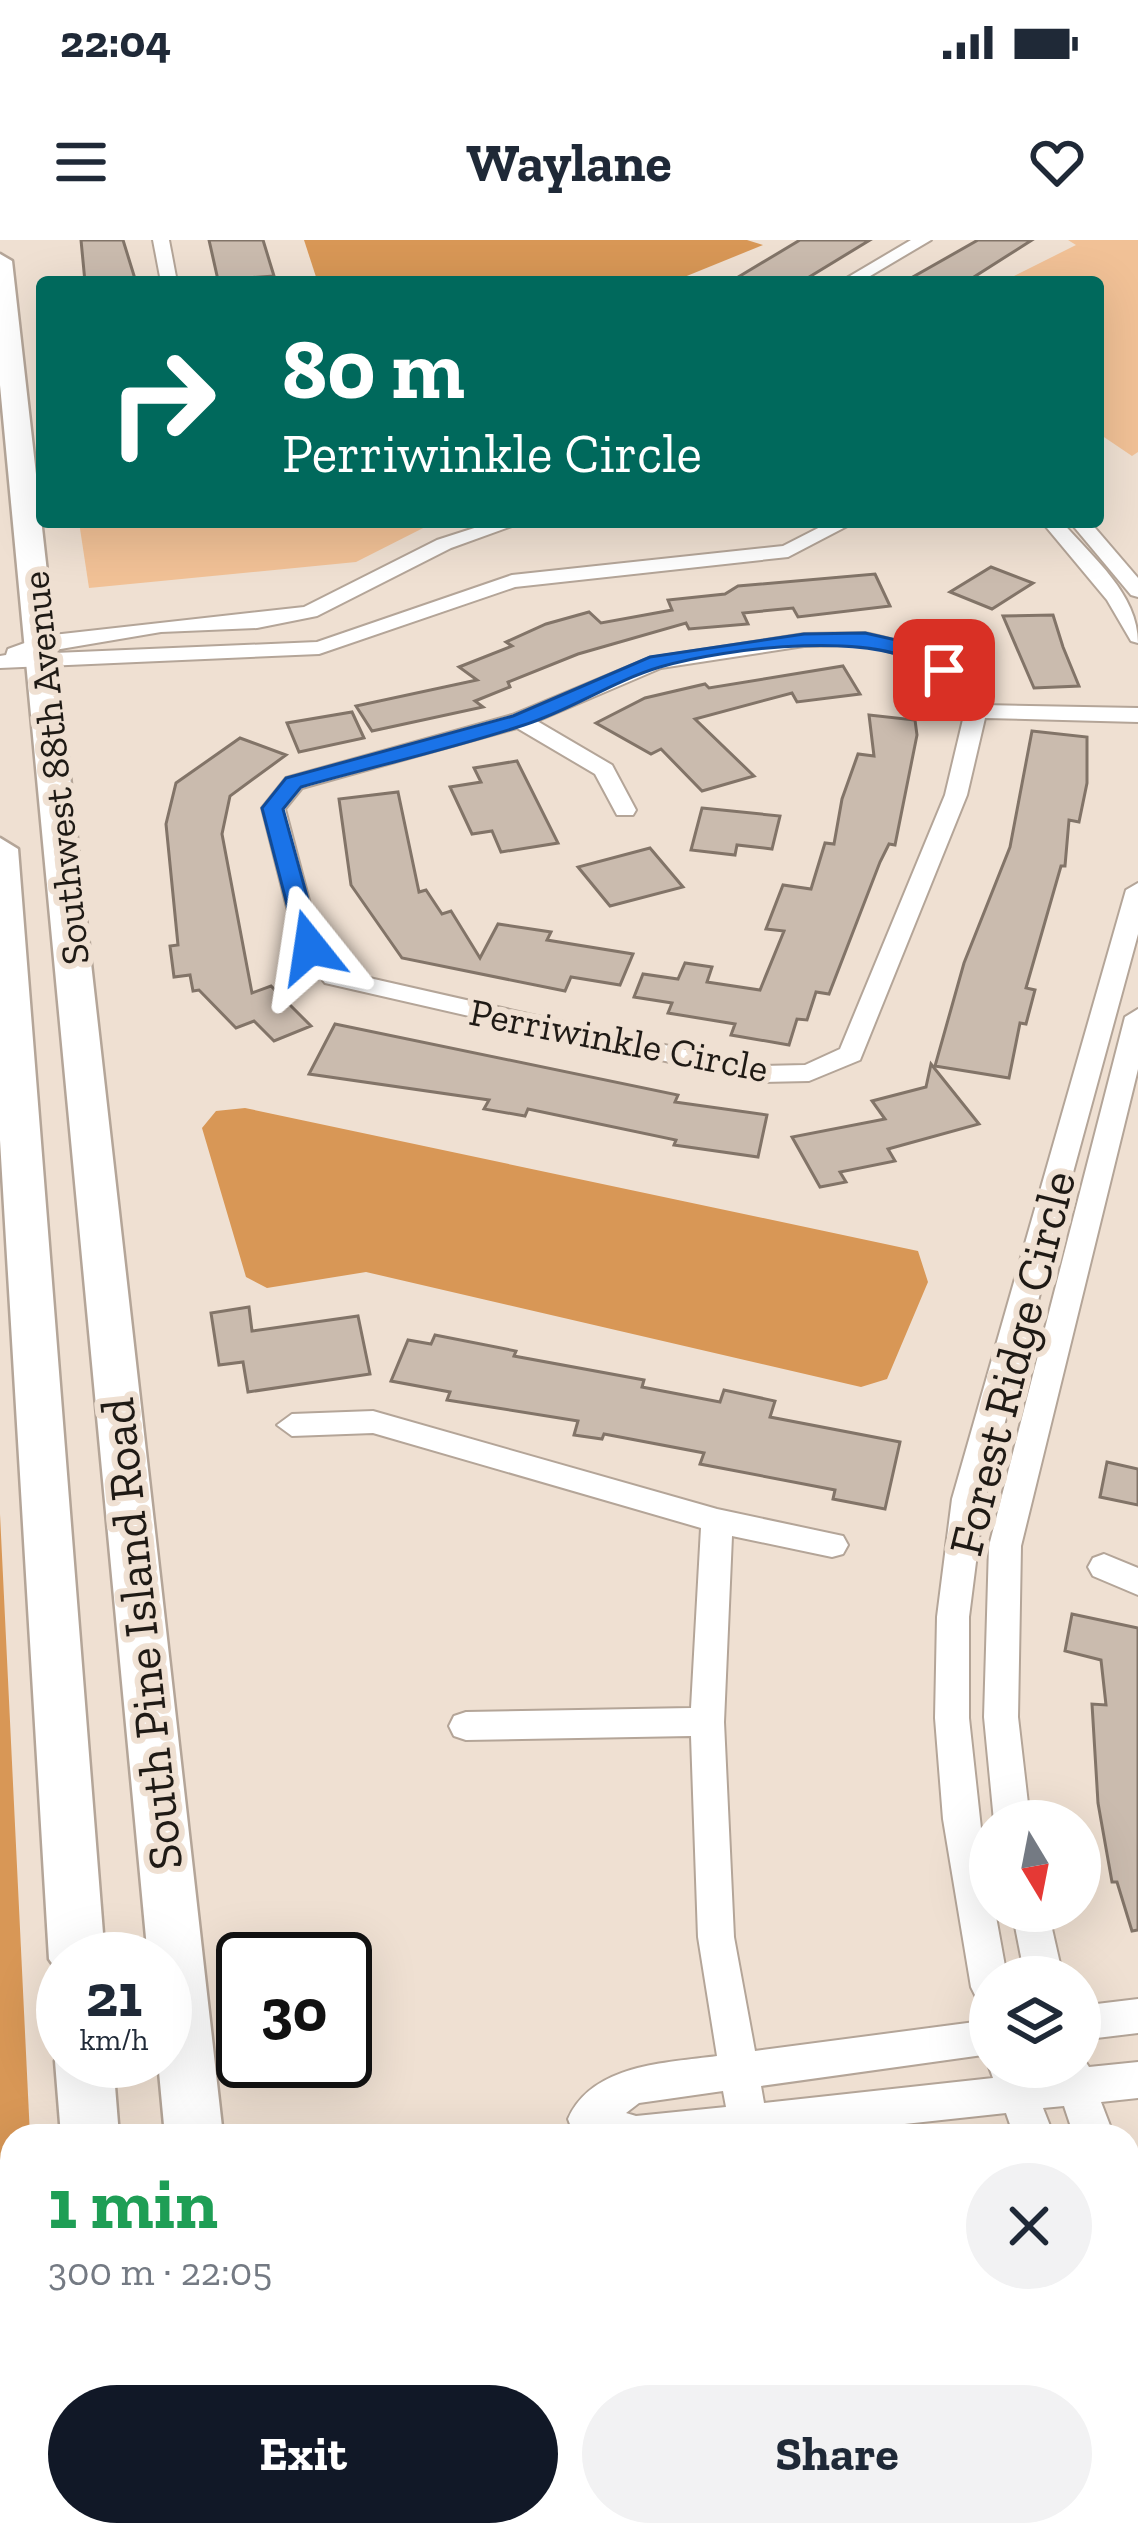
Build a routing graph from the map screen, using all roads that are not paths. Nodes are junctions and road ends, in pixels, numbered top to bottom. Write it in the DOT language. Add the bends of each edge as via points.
graph roads {
  1 [pos="161,240"];
  2 [pos="923,240"];
  3 [pos="0,261"];
  4 [pos="168,276"];
  5 [pos="859,276"];
  6 [pos="494,528"];
  7 [pos="833,528"];
  8 [pos="1057,528"];
  9 [pos="1085,528"];
  10 [pos="1138,591"];
  11 [pos="1138,637"];
  12 [pos="45,653"];
  13 [pos="0,660"];
  14 [pos="976,711"];
  15 [pos="1138,715"];
  16 [pos="520,720"];
  17 [pos="625,810"];
  18 [pos="0,849"];
  19 [pos="1138,890"];
  20 [pos="1138,1017"];
  21 [pos="89,1132"];
  22 [pos="10,1143"];
  23 [pos="292,1425"];
  24 [pos="717,1521"];
  25 [pos="832,1545"];
  26 [pos="1104,1567"];
  27 [pos="1138,1582"];
  28 [pos="707,1722"];
  29 [pos="466,1726"];
  30 [pos="1010,1800"];
  31 [pos="75,1932"];
  32 [pos="985,1956"];
  33 [pos="1138,2016"];
  34 [pos="1101,2021"];
  35 [pos="969,2040"];
  36 [pos="737,2071"];
  37 [pos="1101,2079"];
  38 [pos="1138,2080"];
  39 [pos="86,2088"];
  40 [pos="975,2088"];
  41 [pos="1016,2088"];
  42 [pos="1077,2088"];
  43 [pos="89,2124"];
  44 [pos="193,2124"];
  45 [pos="602,2124"];
  46 [pos="747,2124"];
  47 [pos="780,2124"];
  48 [pos="1029,2124"];
  49 [pos="1090,2124"];
  1 -- 4 [label="street"];
  2 -- 5 [label="street"];
  3 -- 12 [label="main road, Southwest 88th Avenue"];
  6 -- 12 [label="street" via="444,544 310,612"];
  7 -- 12 [label="street" via="788,551 512,581 319,648"];
  8 -- 11 [label="street"];
  9 -- 10 [label="street"];
  12 -- 13 [label="street"];
  12 -- 21 [label="main road, Southwest 88th Avenue"];
  14 -- 15 [label="street"];
  14 -- 16 [label="street, Perriwinkle Circle" via="925,652 865,639 804,640 656,662"];
  14 -- 16 [label="street, Perriwinkle Circle" via="956,795 851,1054 809,1073 758,1074 334,978 310,947 273,808 294,782"];
  16 -- 17 [label="street" via="604,770"];
  18 -- 22 [label="main road, Southwest 88th Avenue"];
  19 -- 32 [label="street, Forest Ridge Circle" via="968,1499 953,1617 952,1718"];
  20 -- 30 [label="street, Forest Ridge Circle" via="1004,1546 1001,1717"];
  21 -- 22 [label="main road"];
  21 -- 44 [label="main road, South Pine Island Road"];
  22 -- 31 [label="main road, South Pine Island Road"];
  23 -- 24 [label="street" via="373,1422"];
  24 -- 25 [label="street"];
  24 -- 28 [label="street"];
  26 -- 27 [label="street"];
  28 -- 29 [label="street"];
  28 -- 36 [label="street" via="716,1937"];
  33 -- 34 [label="street"];
  35 -- 36 [label="street"];
  36 -- 45 [label="street" via="631,2086 587,2119"];
  36 -- 46 [label="street"];
  37 -- 38 [label="street"];
  39 -- 43 [label="main road"];
  40 -- 47 [label="street"];
  41 -- 48 [label="street"];
  42 -- 49 [label="street"];
}
